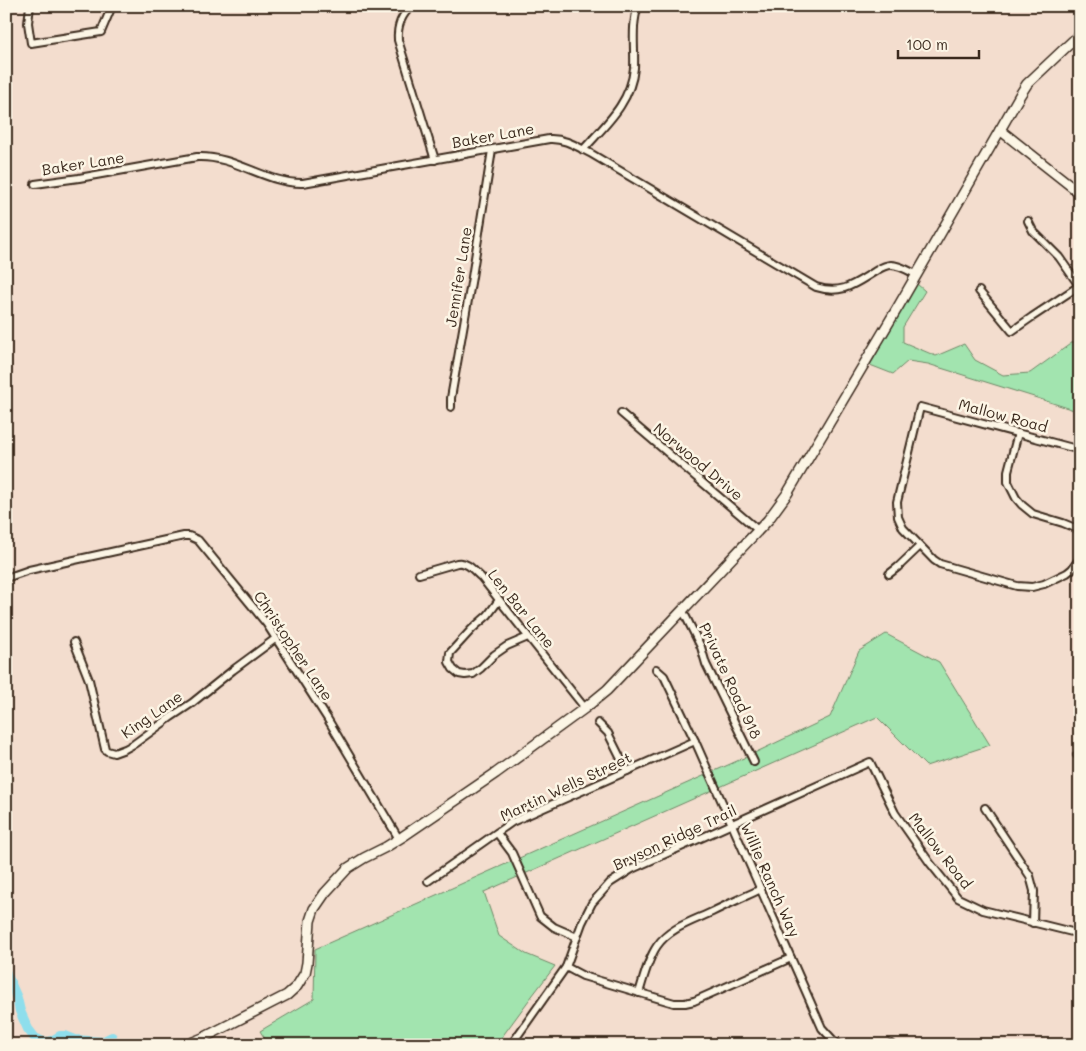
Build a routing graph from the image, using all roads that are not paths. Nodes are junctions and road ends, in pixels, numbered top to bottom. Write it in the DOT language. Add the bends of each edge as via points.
graph roads {
  1 [pos="30,6"];
  2 [pos="112,6"];
  3 [pos="412,6"];
  4 [pos="637,8"];
  5 [pos="1080,34"];
  6 [pos="1000,130"];
  7 [pos="492,150"];
  8 [pos="583,150"];
  9 [pos="435,160"];
  10 [pos="34,184"];
  11 [pos="1080,193"];
  12 [pos="1028,220"];
  13 [pos="917,275"];
  14 [pos="1080,287"];
  15 [pos="979,291"];
  16 [pos="451,408"];
  17 [pos="621,414"];
  18 [pos="1018,433"];
  19 [pos="1080,450"];
  20 [pos="758,530"];
  21 [pos="1080,530"];
  22 [pos="920,546"];
  23 [pos="1080,558"];
  24 [pos="419,574"];
  25 [pos="889,574"];
  26 [pos="6,578"];
  27 [pos="499,600"];
  28 [pos="682,611"];
  29 [pos="528,637"];
  30 [pos="275,638"];
  31 [pos="74,642"];
  32 [pos="656,669"];
  33 [pos="586,708"];
  34 [pos="598,723"];
  35 [pos="695,741"];
  36 [pos="754,762"];
  37 [pos="870,762"];
  38 [pos="627,771"];
  39 [pos="985,808"];
  40 [pos="732,824"];
  41 [pos="498,833"];
  42 [pos="398,839"];
  43 [pos="428,881"];
  44 [pos="761,889"];
  45 [pos="1033,923"];
  46 [pos="1080,934"];
  47 [pos="578,937"];
  48 [pos="791,958"];
  49 [pos="566,967"];
  50 [pos="639,993"];
  51 [pos="186,1045"];
  52 [pos="511,1045"];
  53 [pos="840,1045"];
  1 -- 2 [label="street" via="31,43 101,32"];
  3 -- 9 [label="street" via="400,21 398,40"];
  4 -- 8 [label="street" via="634,67 629,89 619,109"];
  5 -- 6 [label="street" via="1027,84"];
  6 -- 11 [label="street"];
  6 -- 13 [label="street"];
  7 -- 8 [label="street, Baker Lane" via="553,139 567,141"];
  7 -- 9 [label="street, Baker Lane"];
  7 -- 16 [label="street, Jennifer Lane"];
  8 -- 13 [label="street, Baker Lane" via="816,287 846,288 891,265"];
  9 -- 10 [label="street, Baker Lane" via="293,183 218,158 197,157"];
  12 -- 14 [label="street" via="1033,232 1059,257"];
  13 -- 20 [label="street" via="787,494"];
  14 -- 15 [label="street" via="1012,331"];
  17 -- 20 [label="street, Norwood Drive"];
  18 -- 19 [label="street, Mallow Road"];
  18 -- 21 [label="street" via="1008,471 1008,482 1016,498 1033,514"];
  18 -- 22 [label="street, Mallow Road" via="920,407 896,510 900,523"];
  20 -- 28 [label="street"];
  22 -- 23 [label="street" via="934,560 948,567 1024,588 1038,586 1067,573"];
  22 -- 25 [label="street"];
  24 -- 27 [label="street, Len Bar Lane" via="461,562 481,577"];
  26 -- 30 [label="street, Christopher Lane" via="28,570 184,536 194,537"];
  27 -- 29 [label="street, Len Bar Lane"];
  27 -- 29 [label="street" via="450,653 449,662 453,669 459,674 473,674 507,646"];
  28 -- 33 [label="street"];
  28 -- 36 [label="street, Private Road 918"];
  29 -- 33 [label="street, Len Bar Lane"];
  30 -- 31 [label="street, King Lane" via="192,703 134,744 114,753 105,749 89,680"];
  30 -- 42 [label="street, Christopher Lane" via="327,718"];
  32 -- 35 [label="street, Willie Ranch Way" via="664,676"];
  33 -- 42 [label="street"];
  34 -- 38 [label="street" via="608,733"];
  35 -- 38 [label="street, Martin Wells Street"];
  35 -- 40 [label="street, Willie Ranch Way"];
  37 -- 40 [label="street, Bryson Ridge Trail"];
  37 -- 45 [label="street, Mallow Road" via="895,813 958,898 983,910"];
  38 -- 41 [label="street, Martin Wells Street" via="512,822"];
  39 -- 45 [label="street" via="1030,876 1034,891"];
  40 -- 44 [label="street, Willie Ranch Way"];
  40 -- 47 [label="street, Bryson Ridge Trail" via="632,869 610,883 592,903"];
  41 -- 43 [label="street, Martin Wells Street"];
  41 -- 47 [label="street" via="512,853 540,916 554,927"];
  42 -- 51 [label="street" via="348,868 321,898 310,921 305,973 294,990"];
  44 -- 48 [label="street, Willie Ranch Way"];
  44 -- 50 [label="street" via="666,935 653,954"];
  45 -- 46 [label="street, Mallow Road"];
  47 -- 49 [label="street, Bryson Ridge Trail"];
  48 -- 50 [label="street" via="694,1001 674,1003"];
  48 -- 53 [label="street, Willie Ranch Way" via="822,1028"];
  49 -- 50 [label="street" via="583,976"];
  49 -- 52 [label="street, Bryson Ridge Trail"];
}
